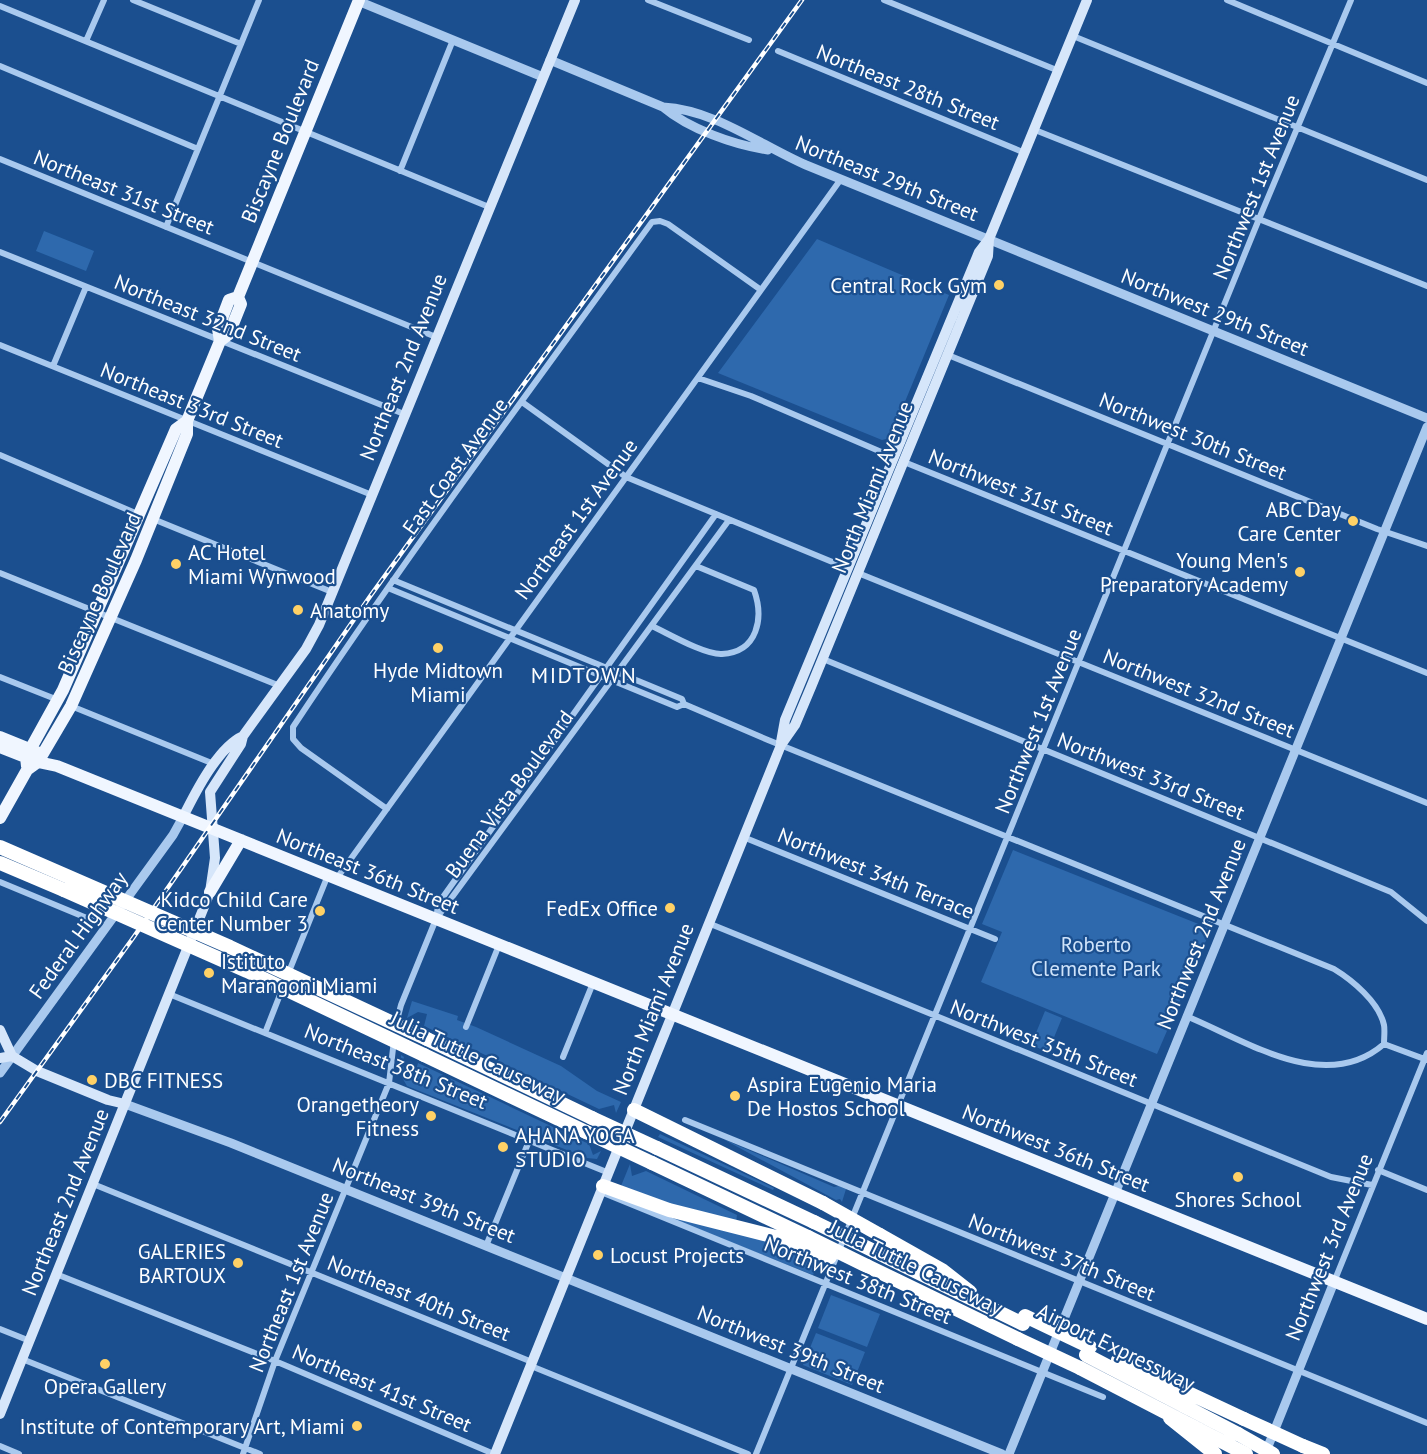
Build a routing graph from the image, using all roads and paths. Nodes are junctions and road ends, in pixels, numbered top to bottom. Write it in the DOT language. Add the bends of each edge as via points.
graph roads {
  1 [pos="104,0"];
  2 [pos="133,0"];
  3 [pos="259,0"];
  4 [pos="358,0"];
  5 [pos="575,0"];
  6 [pos="648,0"];
  7 [pos="884,0"];
  8 [pos="1087,0"];
  9 [pos="1227,0"];
  10 [pos="1352,0"];
  11 [pos="0,6"];
  12 [pos="1073,36"];
  13 [pos="453,40"];
  14 [pos="749,40"];
  15 [pos="86,41"];
  16 [pos="1334,43"];
  17 [pos="241,44"];
  18 [pos="778,51"];
  19 [pos="550,60"];
  20 [pos="0,66"];
  21 [pos="1059,71"];
  22 [pos="543,76"];
  23 [pos="1427,83"];
  24 [pos="219,96"];
  25 [pos="1297,127"];
  26 [pos="1035,129"];
  27 [pos="305,131"];
  28 [pos="198,148"];
  29 [pos="1026,153"];
  30 [pos="0,159"];
  31 [pos="400,171"];
  32 [pos="841,179"];
  33 [pos="1427,180"];
  34 [pos="489,207"];
  35 [pos="1259,219"];
  36 [pos="166,227"];
  37 [pos="989,240"];
  38 [pos="0,252"];
  39 [pos="252,262"];
  40 [pos="1427,286"];
  41 [pos="86,287"];
  42 [pos="761,290"];
  43 [pos="1215,331"];
  44 [pos="436,337"];
  45 [pos="220,340"];
  46 [pos="0,345"];
  47 [pos="948,355"];
  48 [pos="53,366"];
  49 [pos="925,377"];
  50 [pos="698,378"];
  51 [pos="522,402"];
  52 [pos="404,414"];
  53 [pos="1427,418"];
  54 [pos="187,421"];
  55 [pos="1427,428"];
  56 [pos="1169,445"];
  57 [pos="0,455"];
  58 [pos="893,457"];
  59 [pos="904,462"];
  60 [pos="627,477"];
  61 [pos="372,495"];
  62 [pos="716,514"];
  63 [pos="140,515"];
  64 [pos="153,519"];
  65 [pos="729,520"];
  66 [pos="1385,530"];
  67 [pos="1427,546"];
  68 [pos="1125,552"];
  69 [pos="866,555"];
  70 [pos="696,566"];
  71 [pos="847,568"];
  72 [pos="0,573"];
  73 [pos="858,573"];
  74 [pos="393,580"];
  75 [pos="388,588"];
  76 [pos="332,592"];
  77 [pos="98,612"];
  78 [pos="110,617"];
  79 [pos="652,626"];
  80 [pos="515,631"];
  81 [pos="1341,637"];
  82 [pos="510,638"];
  83 [pos="823,659"];
  84 [pos="1080,662"];
  85 [pos="607,668"];
  86 [pos="618,673"];
  87 [pos="1427,673"];
  88 [pos="602,676"];
  89 [pos="0,677"];
  90 [pos="612,680"];
  91 [pos="280,686"];
  92 [pos="811,687"];
  93 [pos="58,700"];
  94 [pos="684,704"];
  95 [pos="71,706"];
  96 [pos="243,736"];
  97 [pos="0,737"];
  98 [pos="781,745"];
  99 [pos="0,747"];
  100 [pos="1296,749"];
  101 [pos="1045,750"];
  102 [pos="33,758"];
  103 [pos="215,764"];
  104 [pos="1427,803"];
  105 [pos="387,809"];
  106 [pos="183,817"];
  107 [pos="0,818"];
  108 [pos="212,828"];
  109 [pos="743,837"];
  110 [pos="1008,837"];
  111 [pos="1260,837"];
  112 [pos="241,840"];
  113 [pos="0,847"];
  114 [pos="0,863"];
  115 [pos="0,873"];
  116 [pos="333,877"];
  117 [pos="41,880"];
  118 [pos="0,882"];
  119 [pos="210,892"];
  120 [pos="436,919"];
  121 [pos="1427,921"];
  122 [pos="707,923"];
  123 [pos="1224,925"];
  124 [pos="106,926"];
  125 [pos="970,928"];
  126 [pos="995,939"];
  127 [pos="499,944"];
  128 [pos="593,982"];
  129 [pos="169,994"];
  130 [pos="670,1013"];
  131 [pos="934,1016"];
  132 [pos="1186,1016"];
  133 [pos="466,1027"];
  134 [pos="0,1030"];
  135 [pos="265,1033"];
  136 [pos="1384,1044"];
  137 [pos="12,1056"];
  138 [pos="562,1057"];
  139 [pos="0,1058"];
  140 [pos="1426,1058"];
  141 [pos="0,1073"];
  142 [pos="389,1083"];
  143 [pos="125,1104"];
  144 [pos="1150,1104"];
  145 [pos="898,1105"];
  146 [pos="633,1110"];
  147 [pos="685,1120"];
  148 [pos="529,1141"];
  149 [pos="1378,1170"];
  150 [pos="93,1184"];
  151 [pos="604,1184"];
  152 [pos="1372,1185"];
  153 [pos="1427,1190"];
  154 [pos="347,1191"];
  155 [pos="861,1191"];
  156 [pos="1114,1193"];
  157 [pos="806,1242"];
  158 [pos="486,1246"];
  159 [pos="874,1251"];
  160 [pos="312,1273"];
  161 [pos="56,1274"];
  162 [pos="566,1278"];
  163 [pos="1078,1281"];
  164 [pos="1334,1282"];
  165 [pos="824,1284"];
  166 [pos="970,1292"];
  167 [pos="1427,1319"];
  168 [pos="1024,1320"];
  169 [pos="0,1329"];
  170 [pos="30,1341"];
  171 [pos="1088,1351"];
  172 [pos="22,1359"];
  173 [pos="275,1361"];
  174 [pos="532,1364"];
  175 [pos="790,1368"];
  176 [pos="1042,1371"];
  177 [pos="1299,1371"];
  178 [pos="1103,1397"];
  179 [pos="1160,1408"];
  180 [pos="0,1414"];
  181 [pos="1427,1423"];
  182 [pos="1235,1440"];
  183 [pos="0,1446"];
  184 [pos="1303,1446"];
  185 [pos="244,1451"];
  186 [pos="19,1454"];
  187 [pos="260,1454"];
  188 [pos="494,1454"];
  189 [pos="748,1454"];
  190 [pos="756,1454"];
  191 [pos="1002,1454"];
  192 [pos="1009,1454"];
  193 [pos="1215,1454"];
  194 [pos="1246,1454"];
  195 [pos="1265,1454"];
  196 [pos="1273,1454"];
  197 [pos="1316,1454"];
  198 [pos="1323,1454"];
  1 -- 15 [label="street"];
  2 -- 17 [label="street"];
  3 -- 17 [label="street"];
  4 -- 13 [label="street"];
  4 -- 27 [label="main road, Biscayne Boulevard"];
  5 -- 19 [label="main road, Northeast 2nd Avenue"];
  6 -- 14 [label="street"];
  7 -- 21 [label="street"];
  8 -- 12 [label="main road, North Miami Avenue"];
  9 -- 16 [label="street"];
  10 -- 16 [label="street, Northwest 1st Avenue"];
  11 -- 15 [label="street"];
  12 -- 21 [label="main road, North Miami Avenue"];
  12 -- 25 [label="street"];
  13 -- 22 [label="street"];
  13 -- 31 [label="street"];
  15 -- 24 [label="street"];
  16 -- 23 [label="street"];
  16 -- 25 [label="street, Northwest 1st Avenue"];
  17 -- 24 [label="street"];
  18 -- 29 [label="street, Northeast 28th Street"];
  19 -- 22 [label="main road, Northeast 2nd Avenue"];
  19 -- 32 [label="street, Northeast 29th Street" via="663,107 713,133 750,147 771,150"];
  20 -- 28 [label="street"];
  21 -- 26 [label="main road, North Miami Avenue"];
  22 -- 34 [label="main road, Northeast 2nd Avenue"];
  24 -- 27 [label="street"];
  24 -- 28 [label="street"];
  25 -- 33 [label="street"];
  25 -- 35 [label="street, Northwest 1st Avenue"];
  26 -- 29 [label="main road, North Miami Avenue"];
  26 -- 35 [label="street"];
  27 -- 31 [label="street"];
  27 -- 39 [label="main road, Biscayne Boulevard"];
  28 -- 36 [label="street"];
  29 -- 37 [label="main road, North Miami Avenue"];
  30 -- 36 [label="street, Northeast 31st Street"];
  31 -- 34 [label="street"];
  32 -- 37 [label="street, Northeast 29th Street"];
  32 -- 42 [label="street, Northeast 1st Avenue"];
  34 -- 44 [label="main road, Northeast 2nd Avenue"];
  35 -- 40 [label="street"];
  35 -- 43 [label="street, Northwest 1st Avenue"];
  36 -- 39 [label="street, Northeast 31st Street"];
  37 -- 43 [label="street, Northwest 29th Street"];
  37 -- 47 [label="main road, North Miami Avenue" via="988,256"];
  37 -- 49 [label="main road, North Miami Avenue" via="979,252"];
  38 -- 41 [label="street, Northeast 32nd Street"];
  39 -- 44 [label="street, Northeast 31st Street"];
  39 -- 45 [label="main road, Biscayne Boulevard" via="238,297 230,300 226,308 218,329"];
  41 -- 45 [label="street, Northeast 32nd Street"];
  41 -- 48 [label="street"];
  42 -- 50 [label="street, Northeast 1st Avenue"];
  42 -- 51 [label="street, East Coast Avenue" via="668,224 652,222"];
  43 -- 53 [label="street, Northwest 29th Street"];
  43 -- 56 [label="street, Northwest 1st Avenue"];
  44 -- 52 [label="main road, Northeast 2nd Avenue"];
  45 -- 52 [label="street, Northeast 32nd Street"];
  45 -- 54 [label="main road, Biscayne Boulevard"];
  46 -- 48 [label="street, Northeast 33rd Street"];
  47 -- 56 [label="street, Northwest 30th Street"];
  47 -- 59 [label="main road, North Miami Avenue"];
  48 -- 54 [label="street, Northeast 33rd Street"];
  49 -- 58 [label="main road, North Miami Avenue"];
  49 -- 59 [label="main road" via="918,411 903,447"];
  50 -- 58 [label="street" via="757,398"];
  50 -- 60 [label="street, Northeast 1st Avenue"];
  51 -- 60 [label="street"];
  51 -- 74 [label="street, East Coast Avenue"];
  52 -- 61 [label="main road, Northeast 2nd Avenue"];
  54 -- 61 [label="street, Northeast 33rd Street"];
  54 -- 63 [label="main road, Biscayne Boulevard" via="176,429"];
  54 -- 64 [label="main road, Biscayne Boulevard" via="187,434"];
  55 -- 66 [label="street, Northwest 2nd Avenue"];
  56 -- 66 [label="street, Northwest 30th Street"];
  56 -- 68 [label="street, Northwest 1st Avenue"];
  57 -- 63 [label="street"];
  58 -- 69 [label="main road" via="893,472 869,531"];
  58 -- 71 [label="main road, North Miami Avenue"];
  59 -- 68 [label="street, Northwest 31st Street"];
  59 -- 69 [label="main road, North Miami Avenue"];
  60 -- 62 [label="street"];
  60 -- 80 [label="street, Northeast 1st Avenue"];
  61 -- 76 [label="main road, Northeast 2nd Avenue"];
  62 -- 65 [label="street"];
  62 -- 85 [label="street, Buena Vista Boulevard"];
  63 -- 77 [label="main road, Biscayne Boulevard"];
  64 -- 76 [label="street"];
  64 -- 78 [label="main road, Biscayne Boulevard"];
  65 -- 70 [label="street, Buena Vista Boulevard"];
  65 -- 71 [label="street"];
  66 -- 67 [label="street, Northwest 30th Street"];
  66 -- 81 [label="street, Northwest 2nd Avenue"];
  68 -- 81 [label="street, Northwest 31st Street"];
  68 -- 84 [label="street, Northwest 1st Avenue"];
  69 -- 73 [label="main road, North Miami Avenue"];
  70 -- 79 [label="street, Buena Vista Boulevard"];
  70 -- 79 [label="street" via="754,590 760,622 751,641 740,649 719,653"];
  71 -- 92 [label="main road" via="848,583 813,666"];
  71 -- 98 [label="main road, North Miami Avenue" via="785,720"];
  72 -- 77 [label="street"];
  73 -- 83 [label="main road, North Miami Avenue"];
  73 -- 84 [label="street, Northwest 32nd Street"];
  74 -- 75 [label="street, East Coast Avenue"];
  74 -- 80 [label="street"];
  75 -- 82 [label="street"];
  75 -- 105 [label="street, East Coast Avenue" via="292,733 301,748"];
  76 -- 91 [label="main road, Northeast 2nd Avenue" via="310,642"];
  77 -- 78 [label="street"];
  77 -- 93 [label="main road, Biscayne Boulevard"];
  78 -- 91 [label="street"];
  78 -- 95 [label="main road, Biscayne Boulevard"];
  79 -- 86 [label="street, Buena Vista Boulevard"];
  80 -- 82 [label="street, Northeast 1st Avenue"];
  80 -- 85 [label="street"];
  81 -- 87 [label="street, Northwest 31st Street"];
  81 -- 100 [label="street, Northwest 2nd Avenue"];
  82 -- 88 [label="street"];
  82 -- 105 [label="street, Northeast 1st Avenue"];
  83 -- 92 [label="main road, North Miami Avenue"];
  83 -- 101 [label="street, Northwest 33rd Street"];
  84 -- 100 [label="street, Northwest 32nd Street"];
  84 -- 101 [label="street, Northwest 1st Avenue"];
  85 -- 86 [label="street"];
  85 -- 88 [label="street, Buena Vista Boulevard"];
  86 -- 90 [label="street, Buena Vista Boulevard"];
  86 -- 94 [label="street" via="682,699"];
  88 -- 90 [label="street"];
  88 -- 120 [label="street, Buena Vista Boulevard" via="443,897"];
  89 -- 93 [label="street"];
  90 -- 94 [label="street" via="677,707"];
  90 -- 120 [label="street, Buena Vista Boulevard"];
  91 -- 96 [label="main road, Northeast 2nd Avenue"];
  92 -- 98 [label="main road, North Miami Avenue"];
  93 -- 102 [label="main road, Biscayne Boulevard"];
  94 -- 98 [label="street"];
  95 -- 102 [label="main road, Biscayne Boulevard"];
  95 -- 103 [label="street"];
  96 -- 103 [label="main road, Northeast 2nd Avenue" via="234,740"];
  96 -- 108 [label="main road, Northeast 2nd Avenue" via="210,792"];
  97 -- 102 [label="main road, Northeast 36th Street"];
  98 -- 109 [label="main road, North Miami Avenue"];
  98 -- 110 [label="street"];
  99 -- 102 [label="main road, Northeast 36th Street"];
  100 -- 104 [label="street, Northwest 32nd Street"];
  100 -- 111 [label="street, Northwest 2nd Avenue"];
  101 -- 110 [label="street, Northwest 1st Avenue"];
  101 -- 111 [label="street, Northwest 33rd Street"];
  102 -- 106 [label="main road, Northeast 36th Street"];
  102 -- 107 [label="main road, Biscayne Boulevard"];
  103 -- 106 [label="main road, Northeast 2nd Avenue"];
  105 -- 116 [label="street, Northeast 1st Avenue"];
  106 -- 108 [label="main road, Northeast 36th Street"];
  106 -- 124 [label="street, Federal Highway"];
  108 -- 112 [label="main road, Northeast 36th Street"];
  108 -- 119 [label="main road, Northeast 2nd Avenue" via="215,858"];
  109 -- 122 [label="main road, North Miami Avenue"];
  109 -- 125 [label="street, Northwest 34th Terrace"];
  110 -- 123 [label="street"];
  110 -- 125 [label="street, Northwest 1st Avenue"];
  111 -- 121 [label="street, Northwest 33rd Street" via="1391,892"];
  111 -- 123 [label="street, Northwest 2nd Avenue"];
  112 -- 116 [label="main road, Northeast 36th Street"];
  112 -- 119 [label="main road"];
  113 -- 159 [label="highway, Julia Tuttle Causeway, bridge" via="230,947"];
  114 -- 117 [label="highway, Julia Tuttle Causeway"];
  115 -- 117 [label="highway"];
  116 -- 120 [label="main road, Northeast 36th Street"];
  116 -- 135 [label="street, Northeast 1st Avenue"];
  117 -- 157 [label="highway, Julia Tuttle Causeway, bridge" via="247,971 652,1163"];
  118 -- 124 [label="street"];
  119 -- 129 [label="main road, Northeast 2nd Avenue"];
  120 -- 127 [label="main road, Northeast 36th Street"];
  120 -- 142 [label="street, Northeast 1st Avenue" via="398,1014"];
  122 -- 130 [label="main road, North Miami Avenue"];
  122 -- 131 [label="street, Northwest 35th Street"];
  123 -- 132 [label="street, Northwest 2nd Avenue"];
  123 -- 136 [label="street" via="1351,979 1384,1023"];
  124 -- 137 [label="street, Federal Highway"];
  125 -- 126 [label="street, Northwest 34th Terrace"];
  125 -- 131 [label="street, Northwest 1st Avenue"];
  127 -- 128 [label="main road, Northeast 36th Street"];
  127 -- 133 [label="street"];
  128 -- 130 [label="main road, Northeast 36th Street"];
  128 -- 138 [label="street"];
  129 -- 135 [label="street, Northeast 38th Street"];
  129 -- 143 [label="main road, Northeast 2nd Avenue"];
  130 -- 145 [label="main road, Northwest 36th Street"];
  130 -- 146 [label="main road, North Miami Avenue"];
  131 -- 144 [label="street, Northwest 35th Street"];
  131 -- 145 [label="street, Northwest 1st Avenue"];
  132 -- 136 [label="street" via="1292,1060 1319,1067 1342,1066 1370,1055"];
  132 -- 144 [label="street, Northwest 2nd Avenue"];
  134 -- 137 [label="main road"];
  135 -- 142 [label="street, Northeast 38th Street"];
  136 -- 140 [label="street"];
  137 -- 139 [label="main road"];
  137 -- 141 [label="street, Federal Highway"];
  137 -- 143 [label="main road, Northeast 39th Street" via="37,1071"];
  140 -- 149 [label="street, Northwest 3rd Avenue"];
  142 -- 148 [label="street, Northeast 38th Street"];
  142 -- 154 [label="street, Northeast 1st Avenue"];
  143 -- 150 [label="main road, Northeast 2nd Avenue"];
  143 -- 154 [label="street, Northeast 39th Street"];
  144 -- 152 [label="street, Northwest 35th Street" via="1331,1177"];
  144 -- 156 [label="street, Northwest 2nd Avenue"];
  145 -- 155 [label="street, Northwest 1st Avenue"];
  145 -- 156 [label="main road, Northwest 36th Street"];
  146 -- 151 [label="main road, North Miami Avenue"];
  146 -- 166 [label="highway, bridge" via="823,1203 942,1270"];
  147 -- 155 [label="street, Northwest 37th Street"];
  148 -- 151 [label="street, Northeast 38th Street"];
  148 -- 158 [label="street"];
  149 -- 152 [label="street, Northwest 3rd Avenue"];
  149 -- 153 [label="street"];
  150 -- 160 [label="street, Northeast 40th Street"];
  150 -- 161 [label="main road, Northeast 2nd Avenue"];
  151 -- 157 [label="highway" via="669,1210"];
  151 -- 162 [label="main road, North Miami Avenue"];
  151 -- 165 [label="street, Northwest 38th Street"];
  152 -- 164 [label="street, Northwest 3rd Avenue"];
  154 -- 158 [label="street, Northeast 39th Street"];
  154 -- 160 [label="street, Northeast 1st Avenue"];
  155 -- 163 [label="street, Northwest 37th Street"];
  155 -- 165 [label="street, Northwest 1st Avenue"];
  156 -- 163 [label="street, Northwest 2nd Avenue"];
  156 -- 164 [label="main road, Northwest 36th Street"];
  157 -- 179 [label="highway, Julia Tuttle Causeway, bridge"];
  158 -- 162 [label="street, Northeast 39th Street"];
  159 -- 166 [label="highway"];
  159 -- 168 [label="highway, Airport Expressway"];
  160 -- 173 [label="street, Northeast 1st Avenue"];
  160 -- 174 [label="street, Northeast 40th Street"];
  161 -- 170 [label="main road, Northeast 2nd Avenue"];
  161 -- 173 [label="street, Northeast 41st Street"];
  162 -- 174 [label="main road, North Miami Avenue"];
  162 -- 175 [label="street, Northwest 39th Street"];
  163 -- 176 [label="street, Northwest 2nd Avenue"];
  163 -- 177 [label="street, Northwest 37th Street"];
  164 -- 167 [label="main road, Northwest 36th Street"];
  164 -- 177 [label="street, Northwest 3rd Avenue"];
  165 -- 175 [label="street, Northwest 1st Avenue"];
  165 -- 176 [label="street, Northwest 38th Street"];
  166 -- 168 [label="highway"];
  168 -- 171 [label="highway, bridge"];
  169 -- 170 [label="street"];
  170 -- 172 [label="main road, Northeast 2nd Avenue"];
  171 -- 182 [label="highway, Airport Expressway"];
  171 -- 184 [label="highway, bridge"];
  172 -- 180 [label="main road, Northeast 2nd Avenue"];
  172 -- 185 [label="street"];
  173 -- 185 [label="street, Northeast 1st Avenue"];
  173 -- 188 [label="street, Northeast 41st Street"];
  174 -- 188 [label="main road, North Miami Avenue"];
  174 -- 189 [label="street, Northeast 40th Street"];
  175 -- 190 [label="street, Northwest 1st Avenue"];
  175 -- 191 [label="street, Northwest 39th Street"];
  176 -- 178 [label="street, Northwest 38th Street"];
  176 -- 192 [label="street, Northwest 2nd Avenue"];
  177 -- 181 [label="street, Northwest 37th Street"];
  177 -- 195 [label="street, Northwest 3rd Avenue"];
  179 -- 182 [label="highway, Airport Expressway"];
  179 -- 193 [label="highway" via="1181,1430"];
  182 -- 194 [label="highway, Airport Expressway"];
  182 -- 196 [label="highway, Airport Expressway, bridge"];
  183 -- 186 [label="street"];
  184 -- 197 [label="highway"];
  184 -- 198 [label="highway"];
  185 -- 187 [label="street"];
}
